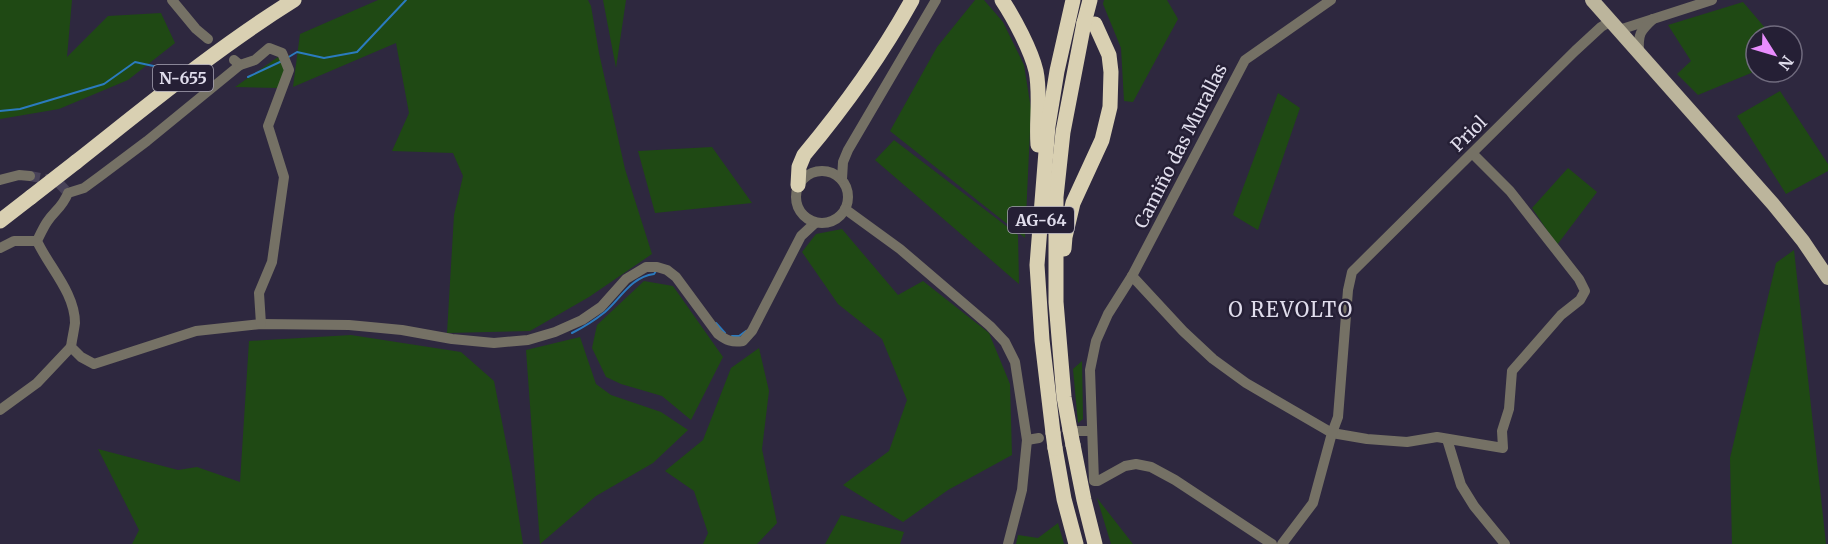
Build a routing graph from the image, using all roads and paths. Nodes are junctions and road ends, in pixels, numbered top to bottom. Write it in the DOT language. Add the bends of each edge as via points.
graph roads {
  1 [pos="172,0"];
  2 [pos="294,0"];
  3 [pos="912,0"];
  4 [pos="936,0"];
  5 [pos="1002,0"];
  6 [pos="1090,0"];
  7 [pos="1331,0"];
  8 [pos="1592,0"];
  9 [pos="1712,0"];
  10 [pos="1072,5"];
  11 [pos="1655,17"];
  12 [pos="1089,24"];
  13 [pos="1643,28"];
  14 [pos="1619,29"];
  15 [pos="208,39"];
  16 [pos="1639,52"];
  17 [pos="848,150"];
  18 [pos="1473,154"];
  19 [pos="825,171"];
  20 [pos="30,176"];
  21 [pos="842,179"];
  22 [pos="0,180"];
  23 [pos="798,185"];
  24 [pos="845,209"];
  25 [pos="800,213"];
  26 [pos="1041,219"];
  27 [pos="0,221"];
  28 [pos="815,223"];
  29 [pos="801,236"];
  30 [pos="37,241"];
  31 [pos="0,248"];
  32 [pos="1132,276"];
  33 [pos="1828,278"];
  34 [pos="1056,302"];
  35 [pos="261,324"];
  36 [pos="71,347"];
  37 [pos="0,410"];
  38 [pos="1091,431"];
  39 [pos="1332,433"];
  40 [pos="1074,435"];
  41 [pos="1447,439"];
  42 [pos="1027,440"];
  43 [pos="1049,440"];
  44 [pos="1499,542"];
  45 [pos="1008,544"];
  46 [pos="1076,544"];
  47 [pos="1095,544"];
  48 [pos="1272,544"];
  49 [pos="1282,544"];
  1 -- 15 [label="street"];
  2 -- 27 [label="highway, N-655, bridge" via="217,52"];
  3 -- 23 [label="highway" via="859,86 804,155"];
  4 -- 17 [label="street"];
  5 -- 26 [label="highway" via="1036,70"];
  6 -- 12 [label="highway, AG-64, bridge"];
  7 -- 32 [label="street, Camiño das Murallas" via="1245,60"];
  8 -- 14 [label="main road"];
  9 -- 11 [label="street"];
  10 -- 26 [label="highway, AG-64" via="1048,126"];
  11 -- 13 [label="street"];
  11 -- 14 [label="street"];
  12 -- 34 [label="highway, AG-64" via="1063,132 1056,197"];
  12 -- 34 [label="highway" via="1109,55 1110,107 1101,140 1073,203"];
  13 -- 14 [label="street" via="1634,34"];
  13 -- 16 [label="street" via="1638,36"];
  14 -- 16 [label="main road"];
  14 -- 18 [label="street, Priol" via="1601,27"];
  16 -- 33 [label="main road" via="1773,204"];
  17 -- 19 [label="street"];
  17 -- 21 [label="street"];
  18 -- 39 [label="street, Priol" via="1352,272 1338,417"];
  18 -- 41 [label="street" via="1510,191 1586,291 1512,371 1503,448"];
  19 -- 21 [label="street"];
  19 -- 23 [label="street" via="809,173"];
  20 -- 22 [label="street"];
  21 -- 24 [label="street" via="848,194"];
  23 -- 25 [label="street" via="795,196"];
  24 -- 28 [label="street" via="832,221"];
  24 -- 42 [label="street" via="900,249 1005,342 1015,362"];
  25 -- 28 [label="street"];
  25 -- 29 [label="street"];
  26 -- 43 [label="highway, AG-64" via="1038,276"];
  28 -- 29 [label="street"];
  29 -- 35 [label="street" via="752,331 743,341 726,340 676,277 657,267 646,267 626,279 601,307 582,320 528,340 494,343 348,325"];
  30 -- 31 [label="street" via="14,241"];
  30 -- 35 [label="street" via="68,193 84,188 147,141 237,62 255,60 268,48 282,53 289,70 268,126 284,177 272,262 260,293"];
  30 -- 36 [label="street" via="69,297 75,322"];
  32 -- 38 [label="street, Camiño das Murallas" via="1096,340 1090,370"];
  32 -- 39 [label="street" via="1213,359"];
  34 -- 40 [label="highway, AG-64" via="1064,397"];
  35 -- 36 [label="street" via="196,331 94,364"];
  36 -- 37 [label="street" via="37,383"];
  38 -- 40 [label="street"];
  38 -- 48 [label="street, Camiño das Murallas" via="1094,480 1125,466 1151,467"];
  39 -- 41 [label="street" via="1407,442"];
  39 -- 49 [label="street" via="1313,503"];
  40 -- 47 [label="highway, AG-64"];
  41 -- 44 [label="street" via="1461,485"];
  42 -- 43 [label="street"];
  42 -- 45 [label="street" via="1022,490"];
  43 -- 46 [label="highway, AG-64"];
}
